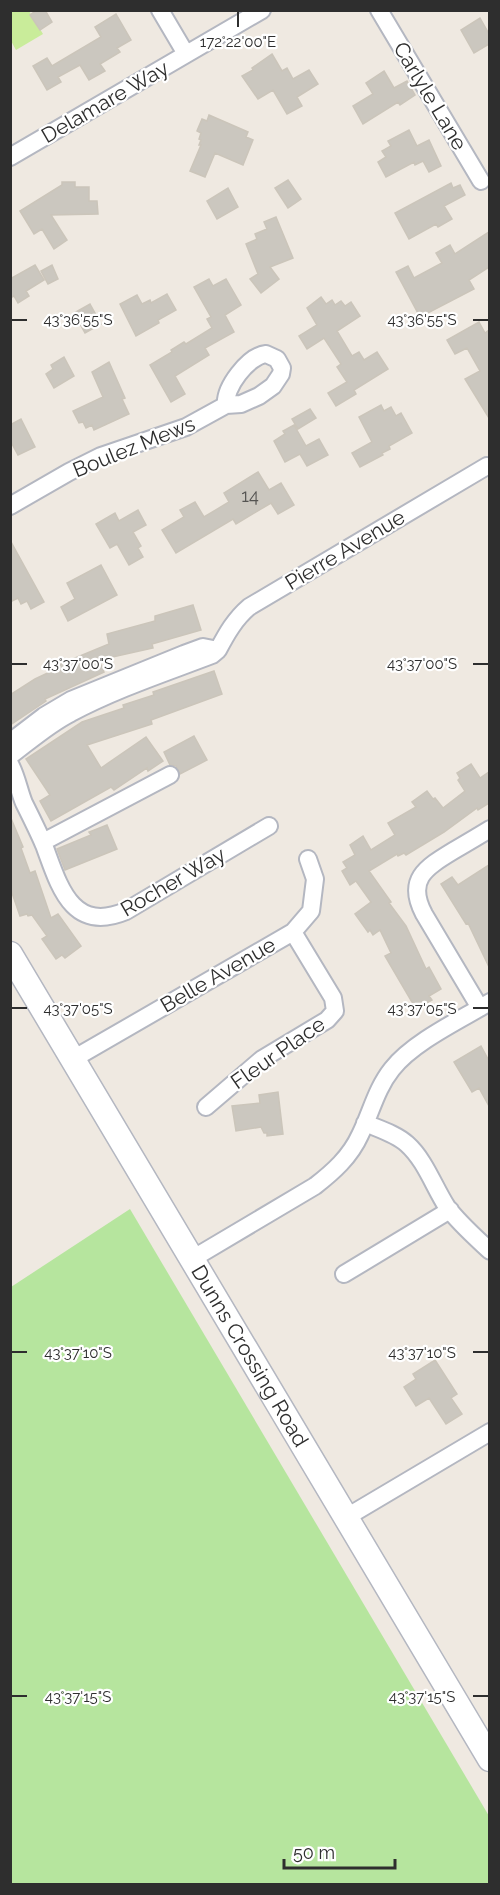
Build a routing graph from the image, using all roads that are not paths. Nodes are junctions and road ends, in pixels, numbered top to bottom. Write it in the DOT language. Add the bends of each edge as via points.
graph roads {
  1 [pos="160,10"];
  2 [pos="262,10"];
  3 [pos="379,10"];
  4 [pos="186,54"];
  5 [pos="10,157"];
  6 [pos="482,181"];
  7 [pos="226,405"];
  8 [pos="487,466"];
  9 [pos="10,506"];
  10 [pos="218,650"];
  11 [pos="10,742"];
  12 [pos="10,756"];
  13 [pos="10,764"];
  14 [pos="170,775"];
  15 [pos="269,826"];
  16 [pos="489,829"];
  17 [pos="42,842"];
  18 [pos="308,859"];
  19 [pos="292,932"];
  20 [pos="10,954"];
  21 [pos="485,1005"];
  22 [pos="74,1059"];
  23 [pos="206,1107"];
  24 [pos="365,1123"];
  25 [pos="450,1210"];
  26 [pos="489,1251"];
  27 [pos="192,1259"];
  28 [pos="344,1274"];
  29 [pos="489,1432"];
  30 [pos="345,1518"];
  31 [pos="489,1759"];
  1 -- 4 [label="street"];
  2 -- 4 [label="street, Delamare Way"];
  3 -- 6 [label="street, Carlyle Lane"];
  4 -- 5 [label="street, Delamare Way"];
  7 -- 9 [label="street, Boulez Mews" via="186,427 86,463"];
  8 -- 10 [label="street, Pierre Avenue" via="249,607"];
  10 -- 11 [label="street" via="202,647 72,700"];
  10 -- 12 [label="street" via="71,713"];
  13 -- 17 [label="street, Rocher Way"];
  14 -- 17 [label="street"];
  15 -- 17 [label="street, Rocher Way" via="126,911 105,918 87,915 67,899"];
  16 -- 21 [label="street" via="426,868 417,890 424,914"];
  18 -- 19 [label="street, Belle Avenue" via="315,879 311,910"];
  19 -- 22 [label="street, Belle Avenue"];
  19 -- 23 [label="street, Fleur Place" via="333,999 335,1011 327,1020 262,1059"];
  20 -- 22 [label="street, Dunns Crossing Road"];
  21 -- 24 [label="street" via="430,1037 393,1067 376,1094"];
  22 -- 27 [label="street, Dunns Crossing Road"];
  24 -- 25 [label="street" via="406,1143"];
  24 -- 27 [label="street" via="360,1137 331,1174"];
  25 -- 26 [label="street"];
  25 -- 28 [label="street"];
  27 -- 30 [label="street, Dunns Crossing Road"];
  29 -- 30 [label="street"];
  30 -- 31 [label="street, Dunns Crossing Road"];
}
